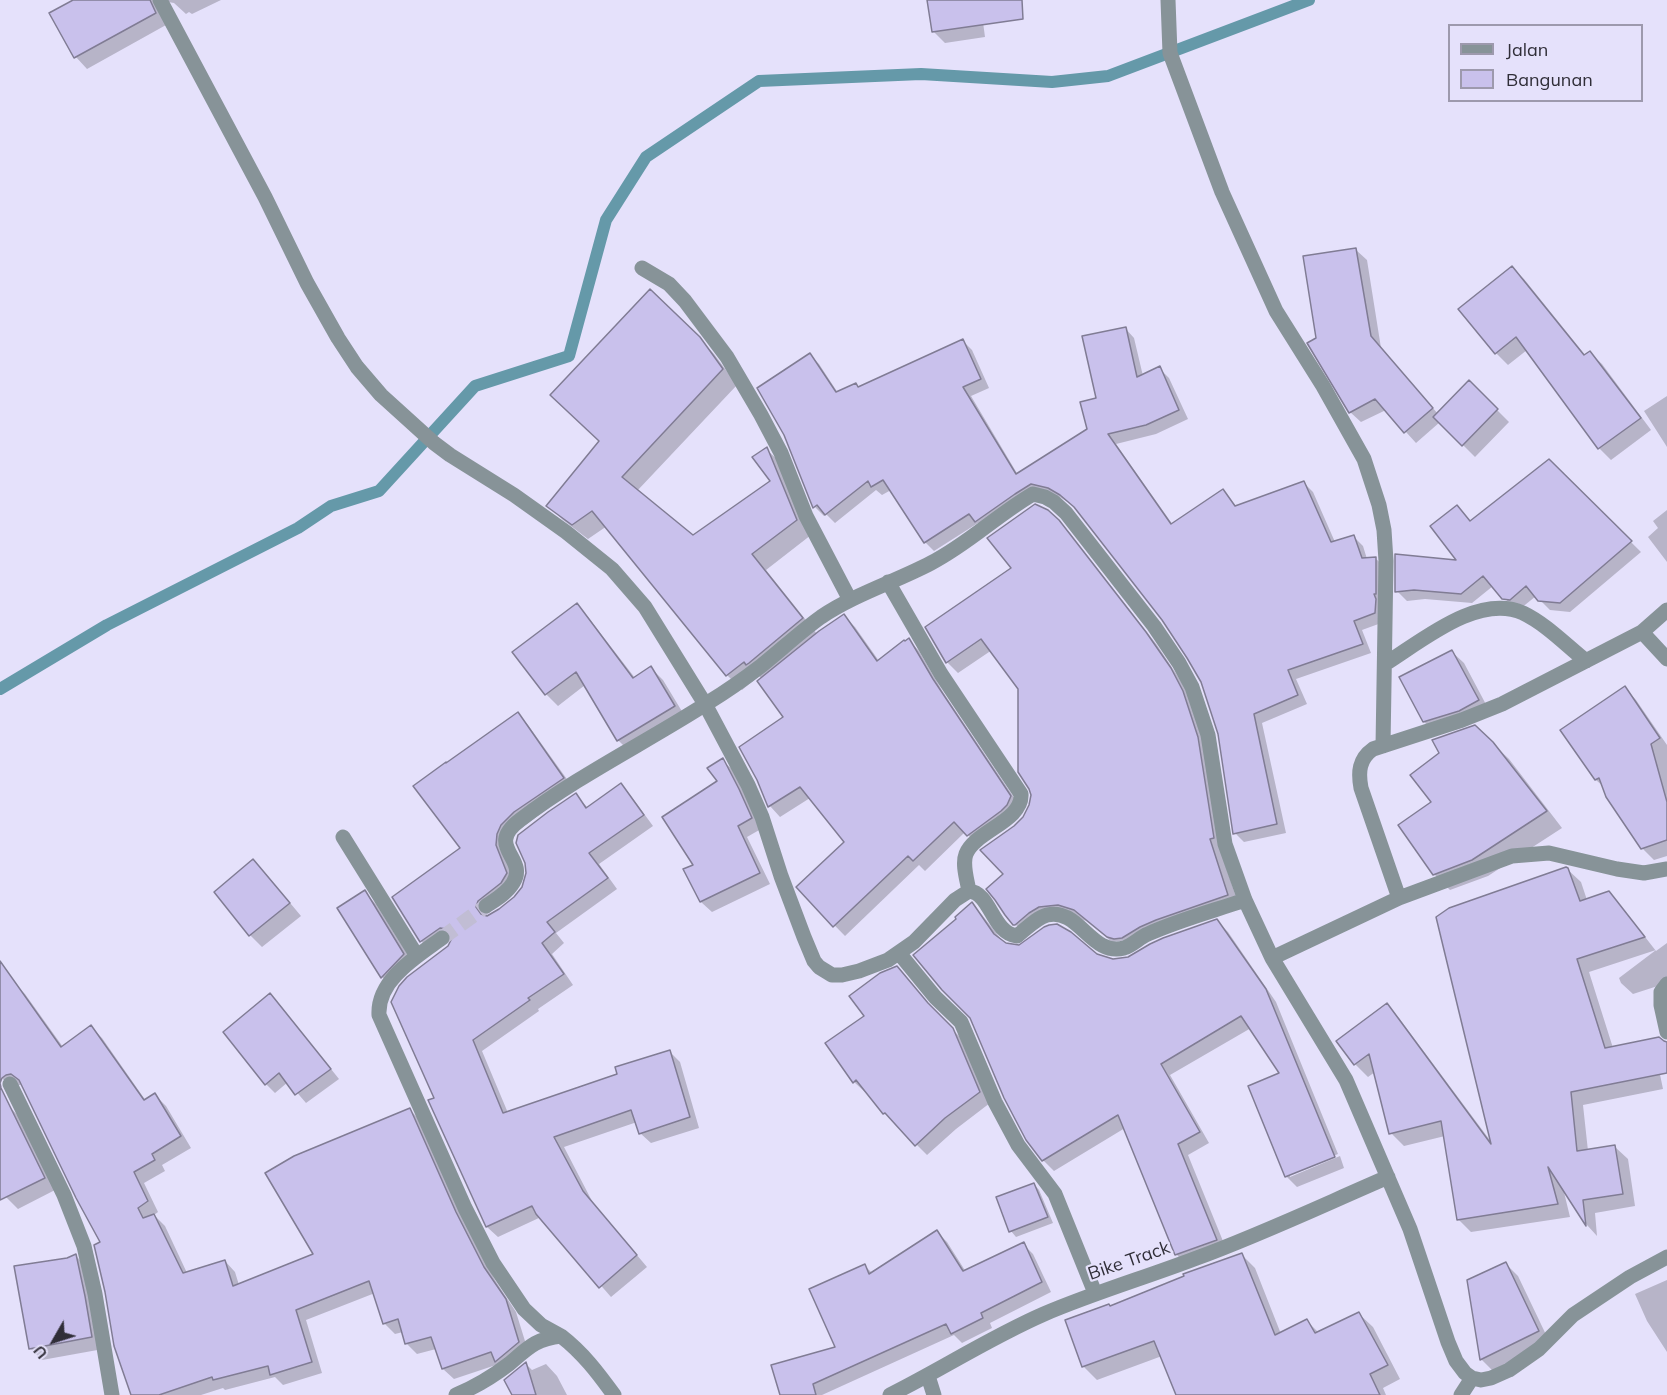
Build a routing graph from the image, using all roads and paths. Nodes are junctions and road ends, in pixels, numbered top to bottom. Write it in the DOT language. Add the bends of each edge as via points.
graph roads {
  1 [pos="160,0"];
  2 [pos="1168,0"];
  3 [pos="642,268"];
  4 [pos="888,582"];
  5 [pos="850,600"];
  6 [pos="1667,610"];
  7 [pos="1641,632"];
  8 [pos="1667,659"];
  9 [pos="1586,660"];
  10 [pos="1385,664"];
  11 [pos="705,704"];
  12 [pos="1383,746"];
  13 [pos="343,837"];
  14 [pos="1667,869"];
  15 [pos="969,891"];
  16 [pos="1399,898"];
  17 [pos="1245,900"];
  18 [pos="486,906"];
  19 [pos="442,938"];
  20 [pos="899,953"];
  21 [pos="417,956"];
  22 [pos="1272,958"];
  23 [pos="1667,984"];
  24 [pos="1667,1032"];
  25 [pos="10,1084"];
  26 [pos="1388,1177"];
  27 [pos="1667,1257"];
  28 [pos="1095,1293"];
  29 [pos="561,1336"];
  30 [pos="928,1376"];
  31 [pos="1472,1378"];
  32 [pos="112,1395"];
  33 [pos="456,1395"];
  34 [pos="614,1395"];
  35 [pos="890,1395"];
  36 [pos="934,1395"];
  37 [pos="1461,1395"];
  1 -- 11 [label="street" via="307,283 357,367 381,395 434,443 552,521 612,570 645,607"];
  2 -- 10 [label="street" via="1170,53 1222,192 1276,311 1364,459 1384,530"];
  3 -- 5 [label="street" via="685,301 727,357 781,453 807,516"];
  4 -- 5 [label="street"];
  4 -- 15 [label="street" via="941,674 1021,794 1022,801 1014,812 974,843 965,855"];
  4 -- 17 [label="street" via="931,564 1033,494 1054,502 1147,616 1192,687 1208,735 1225,844"];
  5 -- 11 [label="street"];
  6 -- 7 [label="street"];
  7 -- 8 [label="street"];
  7 -- 9 [label="street"];
  9 -- 10 [label="street" via="1524,614 1494,609 1457,618"];
  9 -- 12 [label="street" via="1502,704"];
  10 -- 12 [label="street"];
  11 -- 18 [label="street" via="587,775 512,826 505,841 518,873 506,892"];
  11 -- 20 [label="street" via="762,816 814,961 826,972 842,975 879,964"];
  12 -- 16 [label="street" via="1368,753 1359,776"];
  13 -- 21 [label="street"];
  14 -- 16 [label="street" via="1644,873 1549,853 1512,856"];
  15 -- 17 [label="street" via="979,894 1010,935 1017,936 1046,915 1058,914 1068,917 1095,941 1113,948 1124,948 1147,934"];
  15 -- 20 [label="street"];
  16 -- 22 [label="street"];
  17 -- 22 [label="street"];
  19 -- 21 [label="street"];
  20 -- 28 [label="street" via="961,1022 1018,1145 1055,1194"];
  21 -- 29 [label="street" via="383,991 378,1004 383,1026 493,1263 524,1309"];
  22 -- 26 [label="street" via="1346,1080"];
  23 -- 24 [label="street" via="1661,992 1661,1005"];
  25 -- 32 [label="street" via="84,1246"];
  26 -- 28 [label="street, Bike Track" via="1249,1238"];
  26 -- 31 [label="street" via="1456,1361"];
  27 -- 31 [label="street" via="1629,1276 1573,1315 1539,1349 1509,1370 1491,1378"];
  28 -- 30 [label="street, Bike Track" via="1042,1315"];
  29 -- 33 [label="street" via="546,1338 528,1348 492,1376"];
  29 -- 34 [label="street" via="579,1350"];
  30 -- 35 [label="street, Bike Track"];
  30 -- 36 [label="street"];
  31 -- 37 [label="street"];
}
